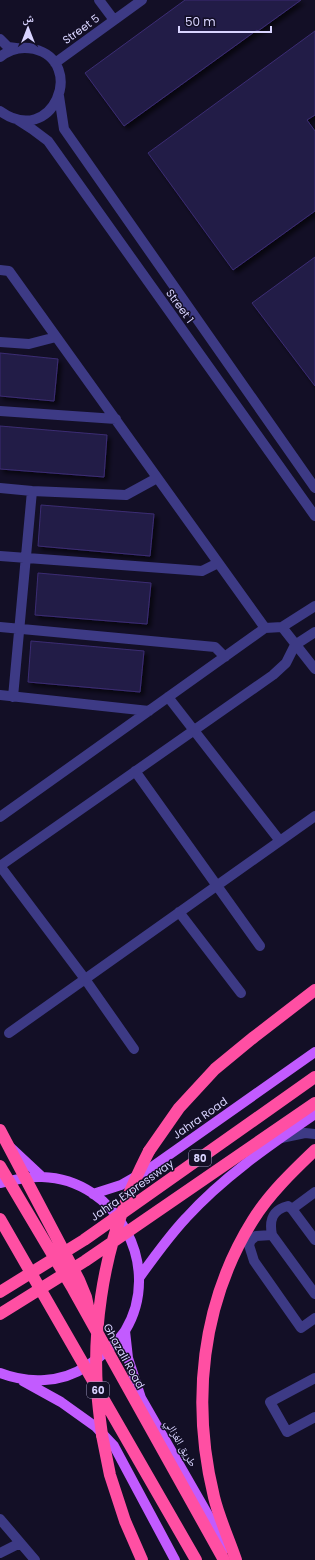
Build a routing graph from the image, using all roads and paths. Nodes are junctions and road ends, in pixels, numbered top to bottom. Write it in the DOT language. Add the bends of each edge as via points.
graph roads {
  1 [pos="99,0"];
  2 [pos="142,0"];
  3 [pos="114,20"];
  4 [pos="0,39"];
  5 [pos="16,48"];
  6 [pos="0,57"];
  7 [pos="55,63"];
  8 [pos="59,96"];
  9 [pos="0,111"];
  10 [pos="18,120"];
  11 [pos="0,270"];
  12 [pos="56,337"];
  13 [pos="0,342"];
  14 [pos="0,411"];
  15 [pos="116,419"];
  16 [pos="157,478"];
  17 [pos="0,488"];
  18 [pos="315,488"];
  19 [pos="32,491"];
  20 [pos="315,516"];
  21 [pos="0,556"];
  22 [pos="26,558"];
  23 [pos="218,562"];
  24 [pos="315,606"];
  25 [pos="0,627"];
  26 [pos="282,627"];
  27 [pos="20,628"];
  28 [pos="266,628"];
  29 [pos="315,632"];
  30 [pos="295,645"];
  31 [pos="225,657"];
  32 [pos="315,669"];
  33 [pos="0,695"];
  34 [pos="13,697"];
  35 [pos="168,697"];
  36 [pos="149,711"];
  37 [pos="194,730"];
  38 [pos="135,771"];
  39 [pos="315,816"];
  40 [pos="0,817"];
  41 [pos="280,841"];
  42 [pos="0,866"];
  43 [pos="217,886"];
  44 [pos="180,912"];
  45 [pos="260,946"];
  46 [pos="85,979"];
  47 [pos="315,990"];
  48 [pos="241,992"];
  49 [pos="9,1032"];
  50 [pos="134,1049"];
  51 [pos="315,1052"];
  52 [pos="315,1077"];
  53 [pos="315,1103"];
  54 [pos="315,1114"];
  55 [pos="0,1130"];
  56 [pos="315,1134"];
  57 [pos="0,1135"];
  58 [pos="281,1138"];
  59 [pos="315,1150"];
  60 [pos="0,1166"];
  61 [pos="42,1177"];
  62 [pos="0,1183"];
  63 [pos="315,1192"];
  64 [pos="93,1194"];
  65 [pos="292,1209"];
  66 [pos="0,1219"];
  67 [pos="272,1235"];
  68 [pos="315,1240"];
  69 [pos="139,1278"];
  70 [pos="0,1292"];
  71 [pos="315,1294"];
  72 [pos="0,1314"];
  73 [pos="315,1318"];
  74 [pos="92,1325"];
  75 [pos="125,1330"];
  76 [pos="0,1373"];
  77 [pos="315,1378"];
  78 [pos="20,1379"];
  79 [pos="315,1417"];
  80 [pos="0,1519"];
  81 [pos="20,1543"];
  82 [pos="0,1554"];
  83 [pos="34,1560"];
  84 [pos="142,1560"];
  85 [pos="175,1560"];
  86 [pos="196,1560"];
  87 [pos="224,1560"];
  88 [pos="235,1560"];
  1 -- 3 [label="street"];
  2 -- 3 [label="street, Street 5"];
  3 -- 7 [label="street, Street 5"];
  4 -- 5 [label="street" via="8,47"];
  5 -- 6 [label="street"];
  5 -- 7 [label="street" via="38,50"];
  7 -- 8 [label="street, Street 1" via="60,74"];
  8 -- 10 [label="street" via="53,107 43,116"];
  8 -- 18 [label="street, Street 1" via="64,129"];
  9 -- 10 [label="street, Street 1"];
  10 -- 20 [label="street, Street 1" via="48,142"];
  11 -- 12 [label="street" via="9,271"];
  12 -- 13 [label="street" via="29,344"];
  12 -- 15 [label="street"];
  14 -- 15 [label="street"];
  15 -- 16 [label="street"];
  16 -- 19 [label="street" via="126,495"];
  16 -- 23 [label="street"];
  17 -- 19 [label="street"];
  19 -- 22 [label="street"];
  21 -- 22 [label="street"];
  22 -- 23 [label="street" via="202,571"];
  22 -- 27 [label="street"];
  23 -- 28 [label="street"];
  24 -- 26 [label="street"];
  25 -- 27 [label="street"];
  26 -- 28 [label="street"];
  26 -- 30 [label="street"];
  27 -- 31 [label="street" via="215,647"];
  27 -- 34 [label="street"];
  28 -- 31 [label="street"];
  29 -- 30 [label="street"];
  30 -- 32 [label="street"];
  30 -- 37 [label="street" via="286,664"];
  31 -- 35 [label="street"];
  33 -- 34 [label="street"];
  34 -- 36 [label="street"];
  35 -- 36 [label="street"];
  35 -- 37 [label="street"];
  36 -- 40 [label="street"];
  37 -- 38 [label="street"];
  37 -- 41 [label="street"];
  38 -- 42 [label="street"];
  38 -- 43 [label="street"];
  39 -- 41 [label="street"];
  41 -- 43 [label="street"];
  42 -- 46 [label="street"];
  43 -- 44 [label="street"];
  43 -- 45 [label="street"];
  44 -- 46 [label="street"];
  44 -- 48 [label="street"];
  46 -- 49 [label="street"];
  46 -- 50 [label="street"];
  47 -- 84 [label="highway, bridge" via="215,1069 179,1108 149,1151 123,1207 114,1236 97,1332 97,1389 110,1475 125,1521"];
  51 -- 64 [label="main road, Jahra Road" via="149,1169 121,1185"];
  52 -- 70 [label="highway, Jahra Expressway / 80, bridge" via="84,1240"];
  53 -- 72 [label="highway, 80, bridge" via="85,1261"];
  54 -- 58 [label="main road"];
  55 -- 74 [label="highway, bridge" via="80,1280"];
  56 -- 58 [label="street"];
  57 -- 61 [label="main road"];
  58 -- 69 [label="main road" via="213,1192 188,1216"];
  59 -- 88 [label="highway" via="276,1190 253,1219 236,1249 222,1282 212,1316 202,1391 205,1444 214,1498"];
  60 -- 74 [label="highway, Ghazali Road / 60, bridge"];
  61 -- 62 [label="main road" via="20,1178"];
  61 -- 64 [label="main road" via="60,1179"];
  63 -- 65 [label="street"];
  64 -- 69 [label="main road" via="109,1206 122,1222 137,1258"];
  65 -- 67 [label="street" via="288,1206 280,1208 272,1215"];
  65 -- 68 [label="street"];
  66 -- 86 [label="highway, 60, bridge"];
  67 -- 71 [label="street"];
  67 -- 73 [label="street" via="256,1236 251,1240 249,1245 254,1261 301,1328"];
  69 -- 75 [label="main road" via="136,1305"];
  74 -- 87 [label="highway, Ghazali Road / 60, bridge"];
  75 -- 78 [label="main road" via="105,1354 80,1371 50,1380"];
  75 -- 88 [label="main road, طريق الغزالي" via="128,1358 140,1398"];
  76 -- 78 [label="main road"];
  77 -- 79 [label="street" via="270,1402 287,1432"];
  78 -- 85 [label="main road" via="61,1402 96,1427 114,1446"];
  80 -- 81 [label="street"];
  81 -- 82 [label="street"];
  81 -- 83 [label="street"];
}
